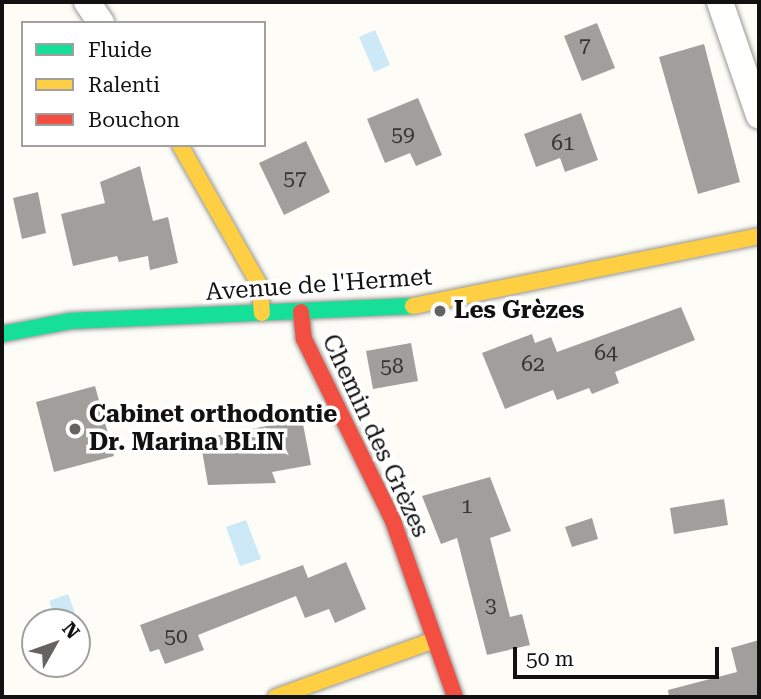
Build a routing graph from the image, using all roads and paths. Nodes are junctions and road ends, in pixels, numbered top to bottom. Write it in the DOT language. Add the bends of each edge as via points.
graph roads {
  1 [pos="86,2"];
  2 [pos="720,2"];
  3 [pos="100,21"];
  4 [pos="759,115"];
  5 [pos="181,147"];
  6 [pos="759,236"];
  7 [pos="301,312"];
  8 [pos="262,313"];
  9 [pos="2,334"];
  10 [pos="434,640"];
  11 [pos="276,697"];
  12 [pos="456,697"];
  1 -- 3 [label="street"];
  2 -- 4 [label="street"];
  5 -- 8 [label="street" via="260,286"];
  6 -- 7 [label="street, Avenue de l'Hermet" via="407,307"];
  7 -- 8 [label="street, Avenue de l'Hermet"];
  7 -- 10 [label="street, Chemin des Grèzes" via="304,339 393,521"];
  8 -- 9 [label="street, Avenue de l'Hermet" via="71,321"];
  10 -- 11 [label="street"];
  10 -- 12 [label="street, Chemin des Grèzes"];
}
